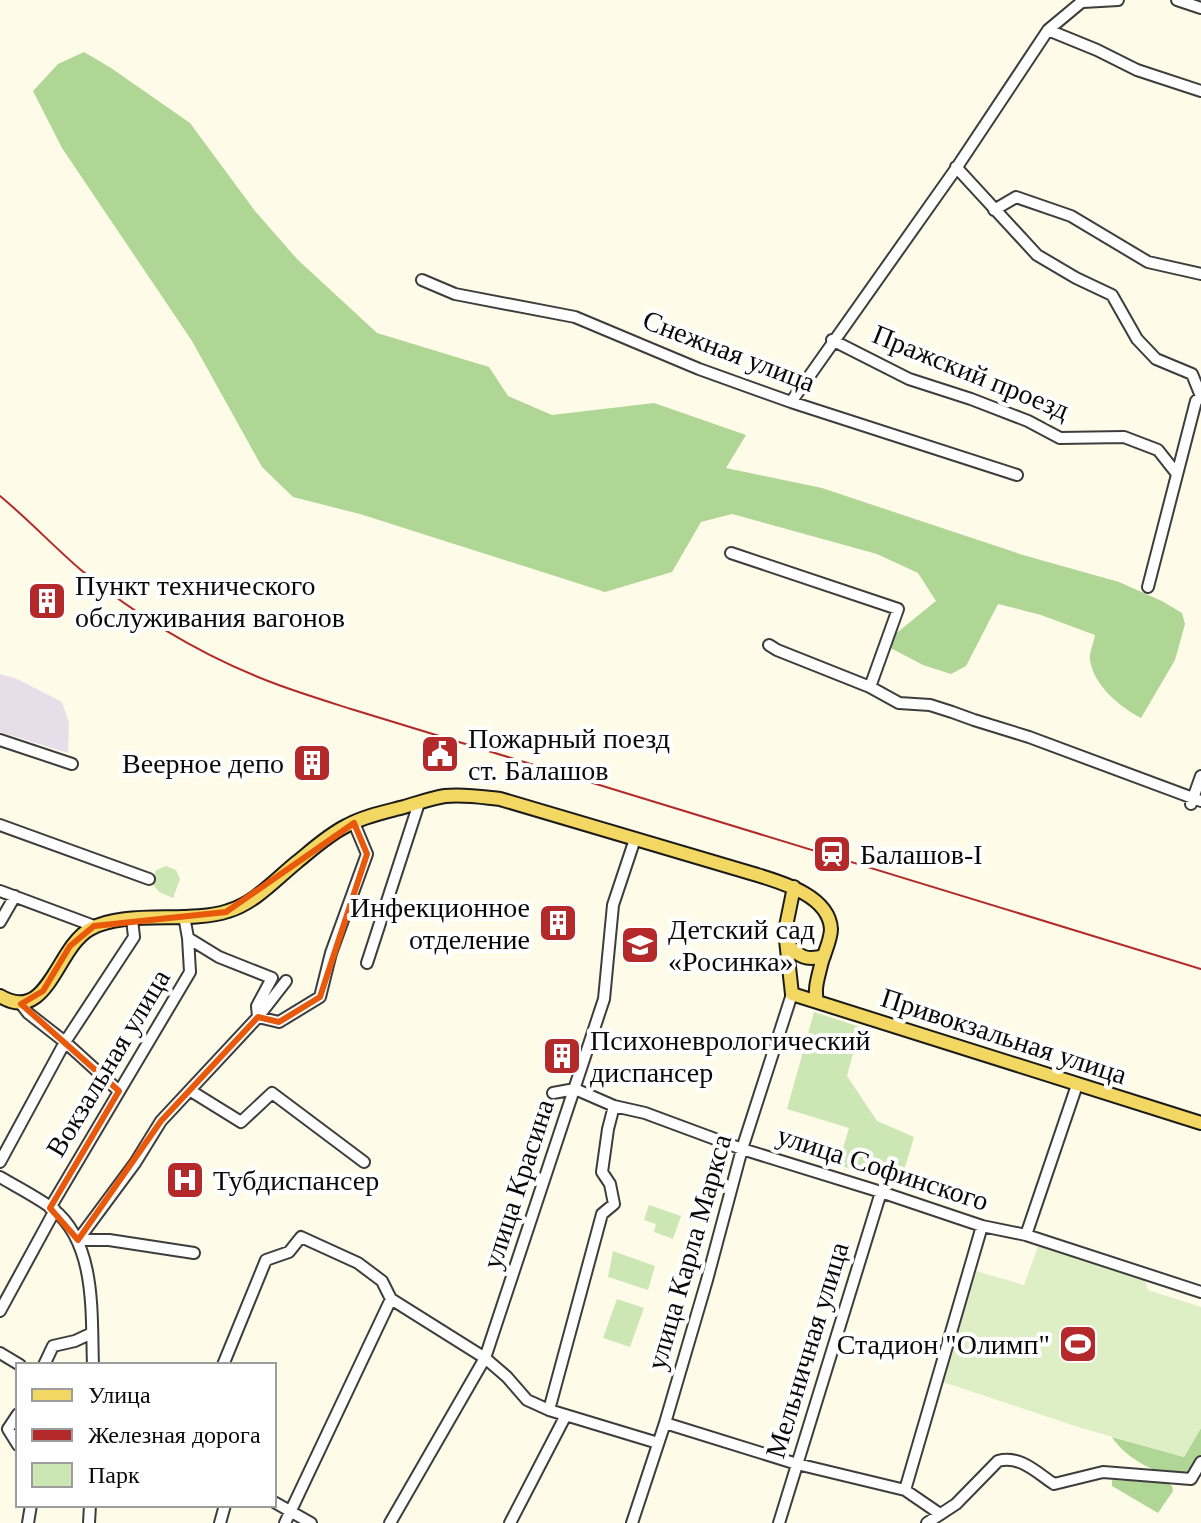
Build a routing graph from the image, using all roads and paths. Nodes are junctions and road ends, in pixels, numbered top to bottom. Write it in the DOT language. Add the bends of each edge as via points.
graph roads {
  1 [pos="1118,0"];
  2 [pos="1177,0"];
  3 [pos="1084,1"];
  4 [pos="1201,8"];
  5 [pos="1048,30"];
  6 [pos="1201,91"];
  7 [pos="956,167"];
  8 [pos="994,210"];
  9 [pos="1201,274"];
  10 [pos="422,280"];
  11 [pos="833,340"];
  12 [pos="1201,396"];
  13 [pos="791,402"];
  14 [pos="1177,474"];
  15 [pos="1017,475"];
  16 [pos="731,553"];
  17 [pos="1148,587"];
  18 [pos="769,645"];
  19 [pos="870,687"];
  20 [pos="0,740"];
  21 [pos="72,764"];
  22 [pos="1201,776"];
  23 [pos="1195,801"];
  24 [pos="419,803"];
  25 [pos="354,823"];
  26 [pos="0,825"];
  27 [pos="635,839"];
  28 [pos="149,879"];
  29 [pos="794,887"];
  30 [pos="0,891"];
  31 [pos="15,896"];
  32 [pos="184,916"];
  33 [pos="132,919"];
  34 [pos="0,922"];
  35 [pos="94,926"];
  36 [pos="188,938"];
  37 [pos="787,943"];
  38 [pos="824,956"];
  39 [pos="367,963"];
  40 [pos="286,981"];
  41 [pos="792,994"];
  42 [pos="0,996"];
  43 [pos="817,1001"];
  44 [pos="21,1004"];
  45 [pos="258,1017"];
  46 [pos="65,1042"];
  47 [pos="1077,1085"];
  48 [pos="575,1089"];
  49 [pos="119,1091"];
  50 [pos="191,1091"];
  51 [pos="553,1093"];
  52 [pos="614,1106"];
  53 [pos="1201,1123"];
  54 [pos="742,1149"];
  55 [pos="0,1162"];
  56 [pos="364,1162"];
  57 [pos="0,1177"];
  58 [pos="881,1192"];
  59 [pos="52,1209"];
  60 [pos="982,1226"];
  61 [pos="1026,1235"];
  62 [pos="78,1240"];
  63 [pos="194,1253"];
  64 [pos="1201,1292"];
  65 [pos="391,1299"];
  66 [pos="0,1311"];
  67 [pos="92,1333"];
  68 [pos="485,1358"];
  69 [pos="45,1363"];
  70 [pos="93,1363"];
  71 [pos="224,1363"];
  72 [pos="549,1410"];
  73 [pos="566,1415"];
  74 [pos="16,1417"];
  75 [pos="665,1423"];
  76 [pos="16,1442"];
  77 [pos="658,1443"];
  78 [pos="1201,1462"];
  79 [pos="797,1464"];
  80 [pos="905,1490"];
  81 [pos="276,1503"];
  82 [pos="291,1511"];
  83 [pos="940,1514"];
  84 [pos="285,1523"];
  85 [pos="311,1523"];
  86 [pos="390,1523"];
  87 [pos="510,1523"];
  88 [pos="632,1523"];
  89 [pos="779,1523"];
  90 [pos="927,1523"];
  1 -- 3 [label="street"];
  2 -- 4 [label="street"];
  3 -- 5 [label="street"];
  5 -- 6 [label="street" via="1137,70"];
  5 -- 7 [label="street"];
  7 -- 8 [label="street"];
  7 -- 11 [label="street"];
  8 -- 9 [label="street" via="1016,197 1071,216 1148,262"];
  8 -- 12 [label="street" via="1037,255 1112,295 1137,339 1156,359 1192,374"];
  10 -- 13 [label="street, Снежная улица" via="455,294 575,317"];
  11 -- 13 [label="street"];
  11 -- 14 [label="street, Пражский проезд" via="909,379 1028,421 1060,438 1124,437 1158,450"];
  12 -- 14 [label="street"];
  13 -- 15 [label="street, Снежная улица"];
  14 -- 17 [label="street"];
  16 -- 19 [label="street" via="898,609"];
  18 -- 19 [label="street"];
  19 -- 23 [label="street" via="899,703 930,705 1029,737"];
  20 -- 21 [label="street"];
  22 -- 23 [label="street"];
  24 -- 25 [label="main road"];
  24 -- 27 [label="main road" via="446,796 500,799"];
  24 -- 39 [label="street"];
  25 -- 32 [label="main road" via="327,838 245,904 226,912"];
  25 -- 45 [label="street" via="367,854 320,997 279,1022"];
  26 -- 28 [label="street"];
  27 -- 29 [label="main road"];
  27 -- 48 [label="street, улица Красина" via="613,905 604,999"];
  29 -- 37 [label="main road"];
  29 -- 38 [label="main road" via="827,916 831,926"];
  30 -- 31 [label="street"];
  31 -- 34 [label="street"];
  31 -- 35 [label="street"];
  32 -- 33 [label="main road"];
  32 -- 36 [label="street, Вокзальная улица"];
  33 -- 35 [label="main road"];
  33 -- 46 [label="street" via="134,937"];
  35 -- 44 [label="main road" via="70,946 43,991"];
  36 -- 45 [label="street" via="272,978 257,1006"];
  36 -- 49 [label="street, Вокзальная улица" via="190,972"];
  37 -- 38 [label="main road" via="811,959"];
  37 -- 41 [label="main road"];
  38 -- 43 [label="main road" via="814,991"];
  40 -- 45 [label="street"];
  41 -- 43 [label="main road, Привокзальная улица"];
  41 -- 54 [label="street, улица Карла Маркса"];
  42 -- 44 [label="main road"];
  43 -- 47 [label="main road, Привокзальная улица"];
  44 -- 46 [label="street"];
  45 -- 50 [label="street"];
  46 -- 49 [label="street"];
  46 -- 55 [label="street"];
  47 -- 53 [label="main road, Привокзальная улица"];
  47 -- 61 [label="street"];
  48 -- 51 [label="street"];
  48 -- 52 [label="street, улица Софинского"];
  48 -- 68 [label="street, улица Красина"];
  49 -- 59 [label="street, Вокзальная улица"];
  50 -- 56 [label="street" via="241,1122 272,1093"];
  50 -- 62 [label="street" via="161,1121"];
  52 -- 54 [label="street, улица Софинского"];
  52 -- 72 [label="street" via="602,1172 614,1204 602,1214"];
  54 -- 58 [label="street, улица Софинского"];
  54 -- 75 [label="street, улица Карла Маркса"];
  57 -- 59 [label="street"];
  58 -- 60 [label="street, улица Софинского"];
  58 -- 79 [label="street, Мельничная улица"];
  59 -- 62 [label="street"];
  59 -- 66 [label="street, Вокзальная улица"];
  60 -- 61 [label="street, улица Софинского"];
  60 -- 80 [label="street"];
  61 -- 64 [label="street, улица Софинского"];
  62 -- 63 [label="street"];
  62 -- 67 [label="street" via="88,1272"];
  65 -- 68 [label="street"];
  65 -- 71 [label="street" via="382,1281 358,1263 301,1237 289,1252 266,1260"];
  65 -- 82 [label="street"];
  67 -- 69 [label="street" via="53,1346"];
  67 -- 70 [label="street"];
  68 -- 72 [label="street" via="527,1400"];
  68 -- 86 [label="street, улица Красина"];
  72 -- 73 [label="street"];
  73 -- 77 [label="street"];
  73 -- 87 [label="street"];
  74 -- 76 [label="street" via="8,1429"];
  75 -- 77 [label="street, улица Карла Маркса"];
  75 -- 79 [label="street"];
  77 -- 88 [label="street, улица Карла Маркса"];
  78 -- 83 [label="street" via="1191,1479 1103,1472 1054,1484 1017,1459 1008,1459 998,1461"];
  79 -- 80 [label="street"];
  79 -- 89 [label="street, Мельничная улица"];
  80 -- 83 [label="street"];
  81 -- 82 [label="street"];
  82 -- 84 [label="street"];
  82 -- 85 [label="street"];
  83 -- 90 [label="street"];
}
